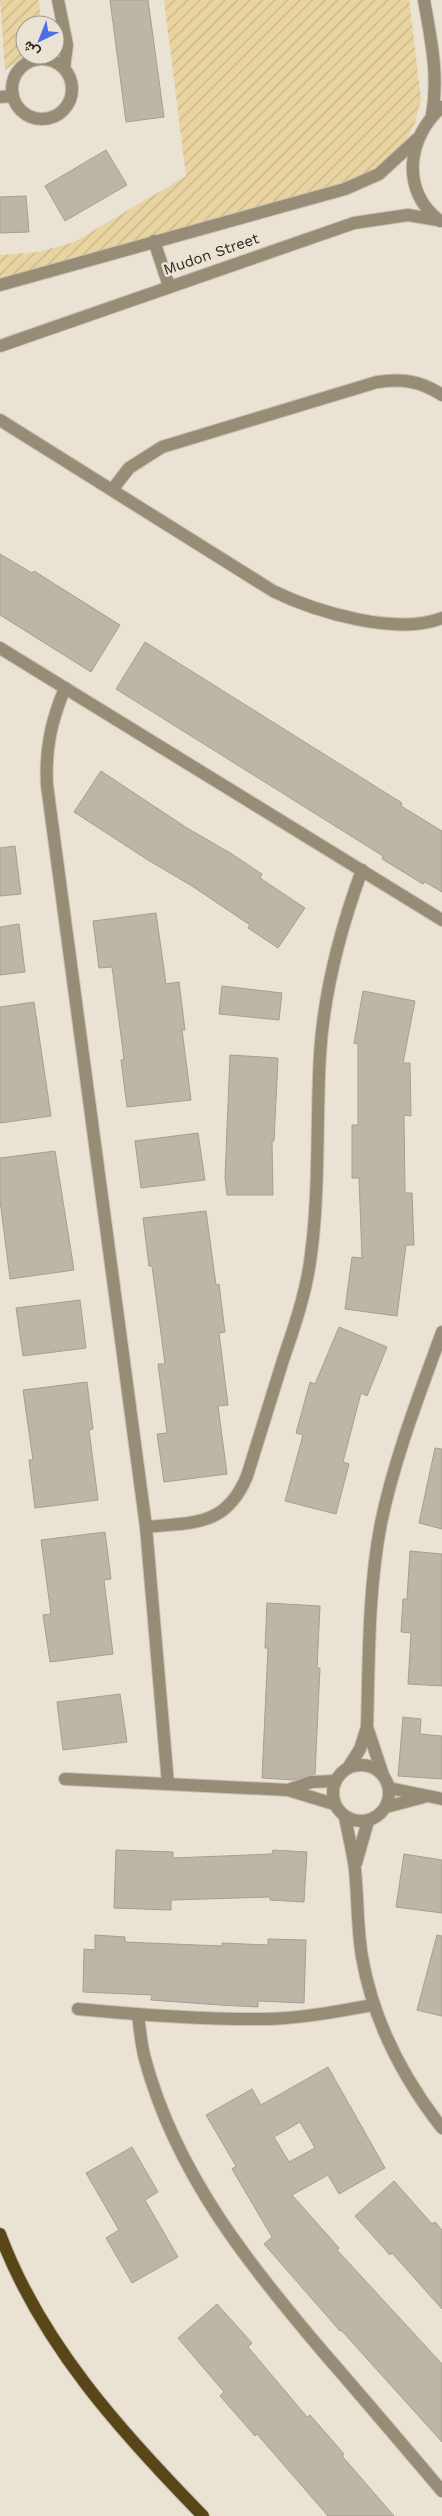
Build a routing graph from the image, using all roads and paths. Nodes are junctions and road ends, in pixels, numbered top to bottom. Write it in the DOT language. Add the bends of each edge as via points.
graph roads {
  1 [pos="58,0"];
  2 [pos="424,0"];
  3 [pos="60,15"];
  4 [pos="65,37"];
  5 [pos="65,61"];
  6 [pos="26,65"];
  7 [pos="61,65"];
  8 [pos="64,65"];
  9 [pos="64,68"];
  10 [pos="6,97"];
  11 [pos="442,107"];
  12 [pos="432,116"];
  13 [pos="417,139"];
  14 [pos="440,221"];
  15 [pos="154,241"];
  16 [pos="0,285"];
  17 [pos="169,286"];
  18 [pos="0,346"];
  19 [pos="442,395"];
  20 [pos="0,420"];
  21 [pos="112,490"];
  22 [pos="442,618"];
  23 [pos="0,648"];
  24 [pos="65,688"];
  25 [pos="362,870"];
  26 [pos="442,920"];
  27 [pos="442,1332"];
  28 [pos="146,1527"];
  29 [pos="367,1728"];
  30 [pos="348,1768"];
  31 [pos="383,1775"];
  32 [pos="66,1779"];
  33 [pos="335,1781"];
  34 [pos="168,1784"];
  35 [pos="389,1788"];
  36 [pos="288,1790"];
  37 [pos="424,1797"];
  38 [pos="442,1799"];
  39 [pos="334,1804"];
  40 [pos="386,1807"];
  41 [pos="345,1817"];
  42 [pos="368,1821"];
  43 [pos="355,1870"];
  44 [pos="373,2005"];
  45 [pos="78,2009"];
  46 [pos="138,2015"];
  47 [pos="442,2128"];
  48 [pos="0,2234"];
  49 [pos="442,2491"];
  50 [pos="203,2516"];
  1 -- 3 [label="street"];
  2 -- 12 [label="street" via="436,67"];
  4 -- 5 [label="street"];
  6 -- 10 [label="street" via="19,70"];
  7 -- 9 [label="street"];
  8 -- 9 [label="street"];
  9 -- 10 [label="street" via="72,80 73,92 70,104 62,113 51,118 27,116"];
  11 -- 12 [label="street"];
  12 -- 13 [label="street"];
  13 -- 14 [label="street" via="412,156 417,191 426,207"];
  13 -- 15 [label="street, Mudon Street" via="394,162 362,183"];
  14 -- 17 [label="street, Mudon Street" via="408,215 354,223"];
  15 -- 16 [label="street, Mudon Street"];
  15 -- 17 [label="street"];
  17 -- 18 [label="street, Mudon Street"];
  19 -- 21 [label="street" via="410,381 377,382 162,447 129,468"];
  20 -- 21 [label="street"];
  21 -- 22 [label="street" via="273,591 314,609 397,623 420,624"];
  23 -- 24 [label="street"];
  24 -- 25 [label="street"];
  24 -- 28 [label="street" via="48,735 47,785"];
  25 -- 26 [label="street"];
  25 -- 28 [label="street" via="344,917 325,1007 310,1262 300,1308 250,1466 239,1494 210,1518"];
  27 -- 29 [label="street" via="410,1416 381,1525 374,1572"];
  28 -- 34 [label="street"];
  29 -- 30 [label="street"];
  29 -- 31 [label="street"];
  30 -- 31 [label="street" via="366,1765"];
  30 -- 33 [label="street"];
  31 -- 35 [label="street"];
  32 -- 34 [label="street"];
  33 -- 36 [label="street" via="311,1782"];
  33 -- 39 [label="street" via="332,1792"];
  34 -- 36 [label="street"];
  35 -- 37 [label="street"];
  35 -- 40 [label="street"];
  36 -- 39 [label="street"];
  37 -- 38 [label="street"];
  37 -- 40 [label="street"];
  39 -- 41 [label="street"];
  40 -- 42 [label="street"];
  41 -- 42 [label="street"];
  41 -- 43 [label="street"];
  42 -- 43 [label="street"];
  43 -- 44 [label="street" via="356,1915"];
  44 -- 46 [label="street" via="269,2019"];
  44 -- 47 [label="street" via="393,2053"];
  45 -- 46 [label="street"];
  46 -- 49 [label="street" via="145,2058 165,2120 225,2229 267,2285"];
  48 -- 50 [label="main road" via="21,2285 52,2338 131,2437"];
}
